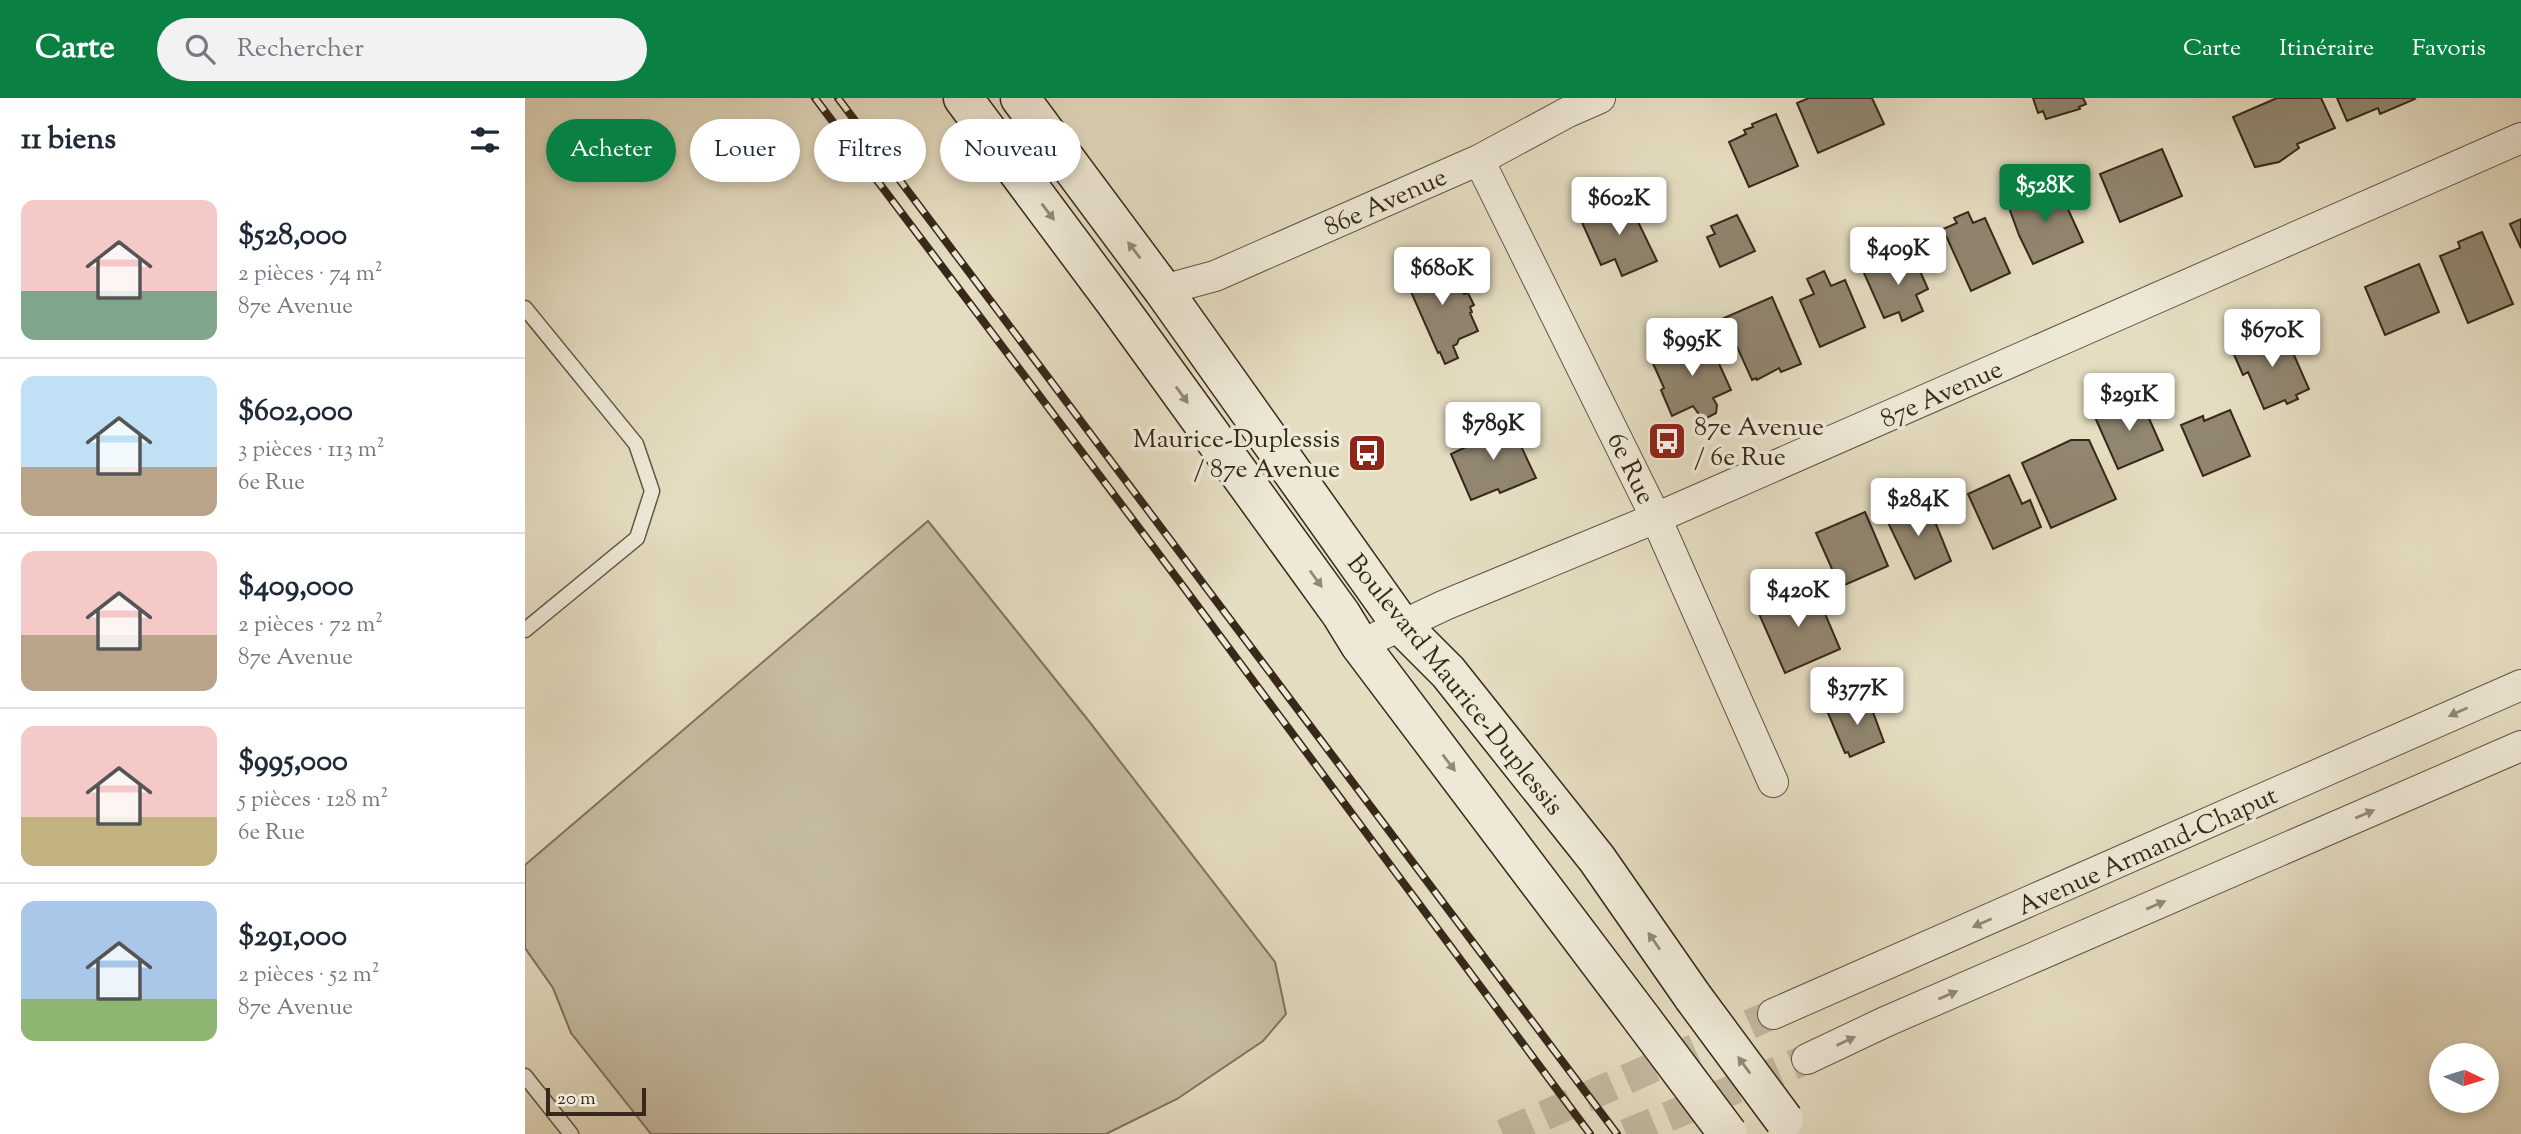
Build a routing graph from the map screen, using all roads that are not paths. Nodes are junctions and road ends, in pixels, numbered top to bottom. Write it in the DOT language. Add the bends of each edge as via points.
graph roads {
  1 [pos="963,98"];
  2 [pos="1020,98"];
  3 [pos="1600,98"];
  4 [pos="2521,138"];
  5 [pos="1479,160"];
  6 [pos="1163,290"];
  7 [pos="525,307"];
  8 [pos="1656,518"];
  9 [pos="1401,625"];
  10 [pos="525,630"];
  11 [pos="1360,645"];
  12 [pos="2521,685"];
  13 [pos="2521,747"];
  14 [pos="1773,782"];
  15 [pos="1773,1014"];
  16 [pos="1807,1059"];
  17 [pos="525,1076"];
  18 [pos="1790,1127"];
  19 [pos="571,1134"];
  20 [pos="1728,1134"];
  1 -- 11 [label="street, Boulevard Maurice-Duplessis, one-way"];
  6 -- 2 [label="street, Boulevard Maurice-Duplessis, one-way"];
  3 -- 5 [label="street, 86e Avenue"];
  4 -- 8 [label="street, 87e Avenue"];
  5 -- 6 [label="street, 86e Avenue" via="1215,276"];
  5 -- 8 [label="street, 6e Rue"];
  6 -- 9 [label="street, Boulevard Maurice-Duplessis"];
  7 -- 10 [label="lane" via="636,444 652,491 638,538"];
  8 -- 9 [label="street, 87e Avenue"];
  8 -- 14 [label="street, 6e Rue"];
  9 -- 11 [label="street, 87e Avenue"];
  18 -- 9 [label="street, Boulevard Maurice-Duplessis, one-way, bridge" via="1597,859 1448,672"];
  11 -- 20 [label="street, Boulevard Maurice-Duplessis, one-way, bridge"];
  12 -- 15 [label="street, Avenue Armand-Chaput, one-way"];
  16 -- 13 [label="street, Avenue Armand-Chaput, one-way"];
  17 -- 19 [label="lane"];
}
